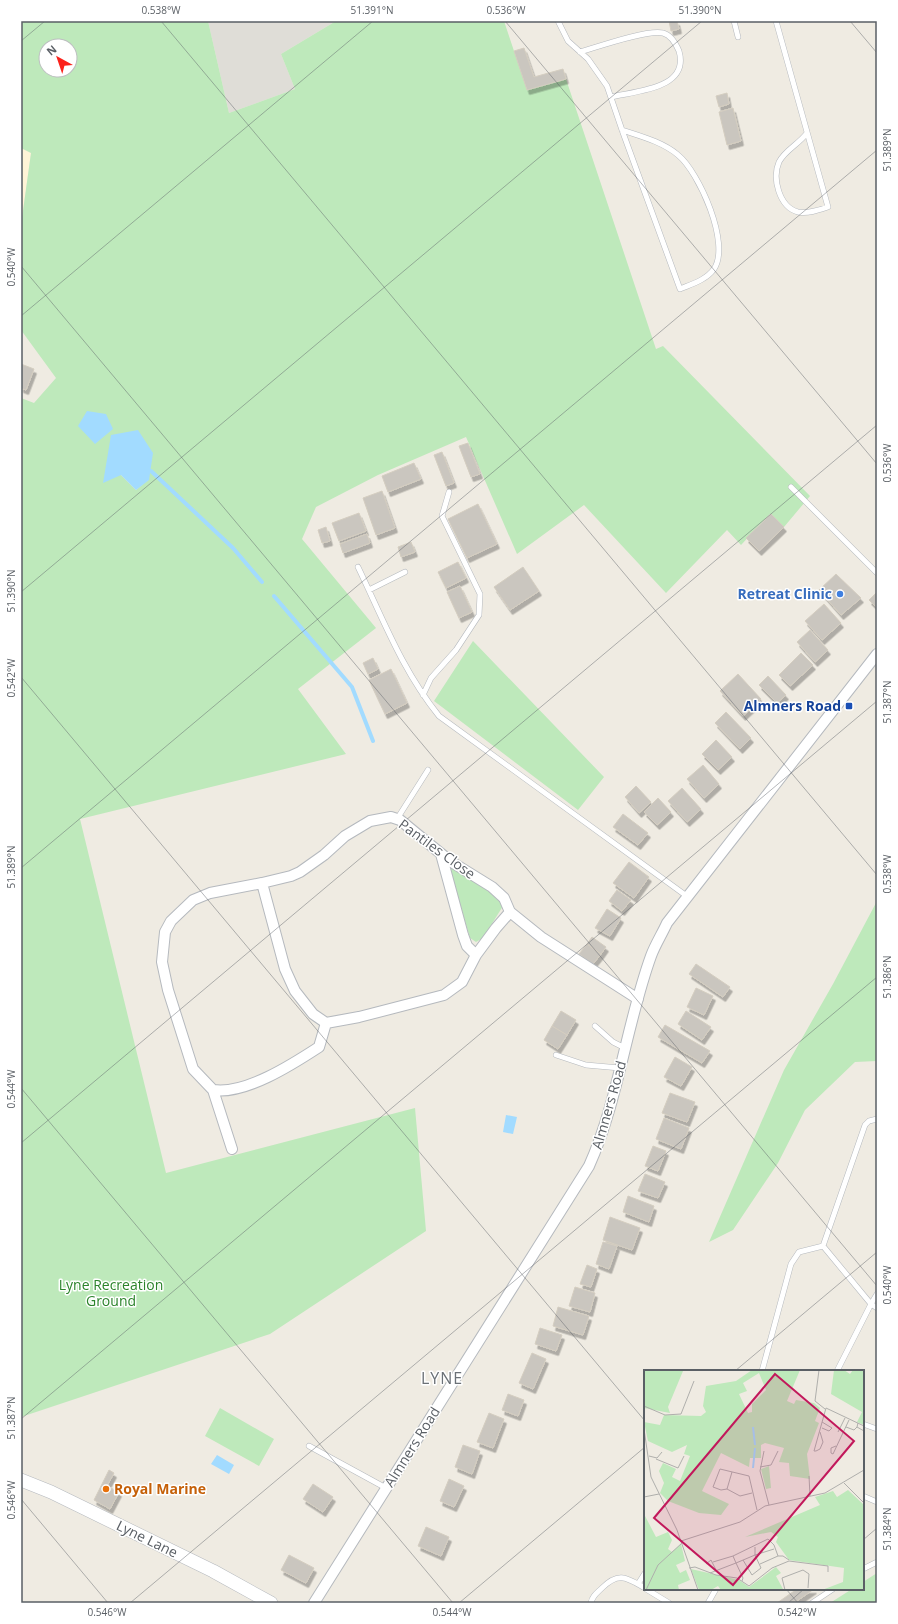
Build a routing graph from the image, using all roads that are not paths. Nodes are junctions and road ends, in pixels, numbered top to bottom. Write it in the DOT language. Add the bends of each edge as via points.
graph roads {
  1 [pos="558,21"];
  2 [pos="734,21"];
  3 [pos="776,21"];
  4 [pos="738,37"];
  5 [pos="580,52"];
  6 [pos="611,97"];
  7 [pos="622,130"];
  8 [pos="807,133"];
  9 [pos="791,487"];
  10 [pos="449,492"];
  11 [pos="358,566"];
  12 [pos="405,572"];
  13 [pos="877,573"];
  14 [pos="369,590"];
  15 [pos="877,654"];
  16 [pos="422,696"];
  17 [pos="428,770"];
  18 [pos="397,819"];
  19 [pos="441,854"];
  20 [pos="262,883"];
  21 [pos="688,897"];
  22 [pos="510,912"];
  23 [pos="476,955"];
  24 [pos="638,1000"];
  25 [pos="326,1023"];
  26 [pos="595,1026"];
  27 [pos="625,1048"];
  28 [pos="556,1055"];
  29 [pos="620,1068"];
  30 [pos="213,1090"];
  31 [pos="877,1119"];
  32 [pos="232,1149"];
  33 [pos="823,1246"];
  34 [pos="877,1294"];
  35 [pos="871,1304"];
  36 [pos="877,1308"];
  37 [pos="762,1370"];
  38 [pos="838,1370"];
  39 [pos="864,1424"];
  40 [pos="877,1429"];
  41 [pos="309,1446"];
  42 [pos="21,1480"];
  43 [pos="386,1488"];
  44 [pos="864,1496"];
  45 [pos="877,1500"];
  46 [pos="877,1562"];
  47 [pos="864,1568"];
  48 [pos="644,1575"];
  49 [pos="638,1584"];
  50 [pos="644,1588"];
  51 [pos="648,1590"];
  52 [pos="715,1590"];
  53 [pos="832,1590"];
  54 [pos="271,1603"];
  55 [pos="314,1603"];
  56 [pos="591,1603"];
  57 [pos="669,1603"];
  58 [pos="708,1603"];
  59 [pos="812,1603"];
  1 -- 5 [label="lane" via="568,41"];
  2 -- 4 [label="lane"];
  3 -- 8 [label="lane"];
  5 -- 6 [label="lane" via="607,86"];
  5 -- 6 [label="lane" via="648,33 663,33 673,40 679,51 681,63 674,78 662,85"];
  6 -- 7 [label="lane"];
  7 -- 7 [label="lane" via="642,136 677,154 691,169 709,209 718,245 717,263 714,269 700,280 680,289"];
  8 -- 8 [label="lane" via="780,161 777,174 782,198 798,212 828,207"];
  9 -- 13 [label="lane"];
  10 -- 16 [label="lane" via="442,516 480,594 479,615 456,650 431,678"];
  11 -- 14 [label="lane"];
  12 -- 14 [label="lane"];
  14 -- 16 [label="lane" via="404,667"];
  15 -- 21 [label="street, Almners Road"];
  16 -- 21 [label="lane" via="439,716"];
  17 -- 18 [label="lane"];
  18 -- 19 [label="street, Pantiles Close"];
  18 -- 20 [label="street, Pantiles Close" via="391,817 370,821 345,836 306,868 291,876"];
  19 -- 22 [label="street, Pantiles Close" via="492,887 504,898"];
  19 -- 23 [label="street" via="463,935"];
  20 -- 25 [label="street" via="285,969 295,991 313,1014"];
  20 -- 30 [label="street, Pantiles Close" via="210,893 193,900 171,921 165,932 162,962 168,990 193,1069"];
  21 -- 24 [label="street, Almners Road" via="667,923 651,955"];
  22 -- 23 [label="street"];
  22 -- 24 [label="street, Pantiles Close" via="542,937"];
  23 -- 25 [label="street" via="462,982 444,995"];
  24 -- 27 [label="street, Almners Road"];
  25 -- 30 [label="street" via="319,1048 289,1067 234,1090"];
  26 -- 27 [label="lane" via="613,1042"];
  27 -- 29 [label="street, Almners Road"];
  28 -- 29 [label="lane" via="586,1065"];
  29 -- 43 [label="street, Almners Road" via="602,1137 589,1166"];
  30 -- 32 [label="street"];
  31 -- 33 [label="lane" via="865,1125"];
  33 -- 35 [label="lane"];
  33 -- 37 [label="lane" via="799,1252 792,1264"];
  34 -- 35 [label="lane"];
  35 -- 36 [label="lane"];
  35 -- 38 [label="lane"];
  39 -- 40 [label="lane"];
  41 -- 43 [label="lane"];
  42 -- 54 [label="street, Lyne Lane" via="51,1492 213,1571"];
  43 -- 55 [label="street, Almners Road"];
  44 -- 45 [label="lane"];
  46 -- 47 [label="lane"];
  48 -- 49 [label="lane"];
  49 -- 50 [label="lane"];
  49 -- 56 [label="lane" via="626,1578 611,1579 592,1597"];
  51 -- 57 [label="lane"];
  52 -- 58 [label="lane"];
  53 -- 59 [label="lane"];
}
